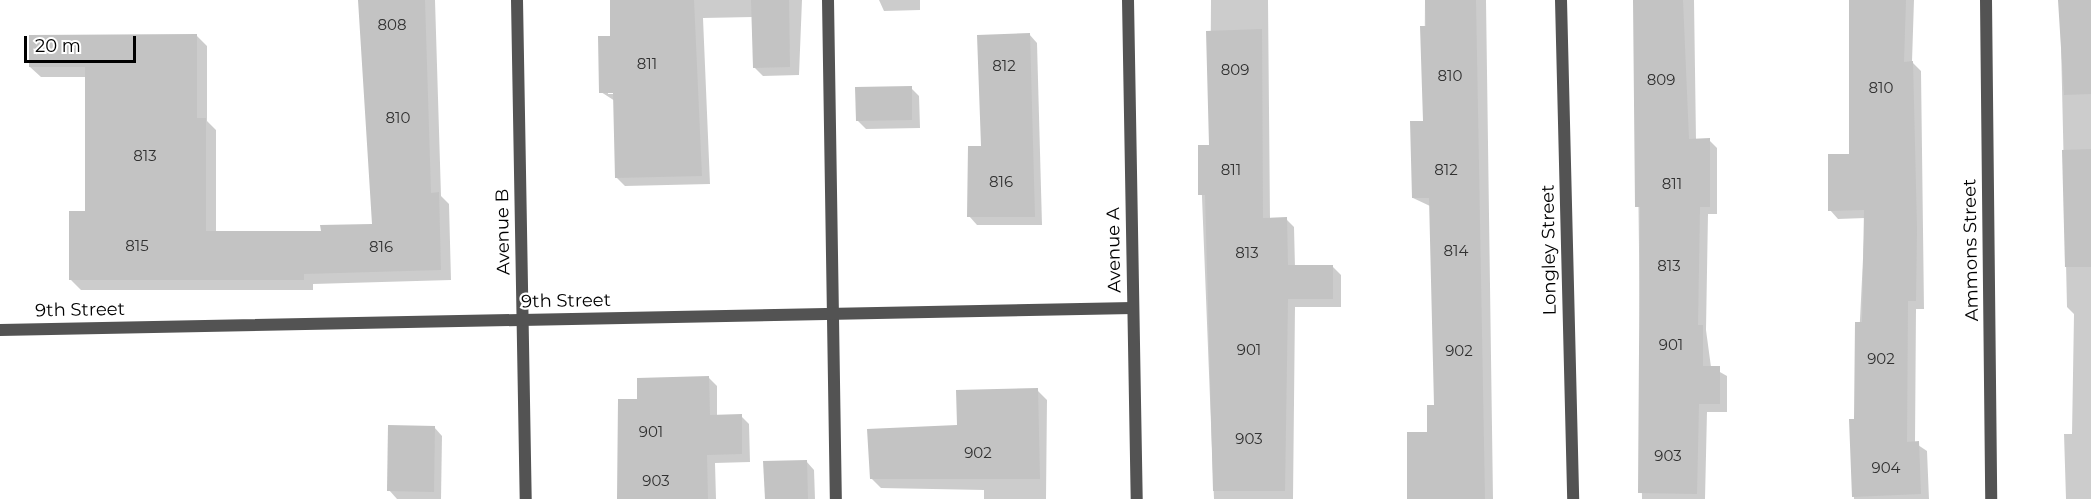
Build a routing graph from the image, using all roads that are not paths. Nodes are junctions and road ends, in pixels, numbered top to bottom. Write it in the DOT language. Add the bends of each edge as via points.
graph roads {
  1 [pos="517,0"];
  2 [pos="828,0"];
  3 [pos="1128,0"];
  4 [pos="1561,0"];
  5 [pos="1986,0"];
  6 [pos="1133,308"];
  7 [pos="833,314"];
  8 [pos="523,320"];
  9 [pos="0,330"];
  10 [pos="526,499"];
  11 [pos="836,499"];
  12 [pos="1137,499"];
  13 [pos="1573,499"];
  14 [pos="1991,499"];
  1 -- 8 [label="street, Avenue B"];
  2 -- 7 [label="street"];
  3 -- 6 [label="street, Avenue A"];
  4 -- 13 [label="street, Longley Street"];
  5 -- 14 [label="street, Ammons Street"];
  6 -- 7 [label="street, 9th Street"];
  6 -- 12 [label="street, Avenue A"];
  7 -- 8 [label="street, 9th Street"];
  7 -- 11 [label="street"];
  8 -- 9 [label="street, 9th Street"];
  8 -- 10 [label="street, Avenue B"];
}
